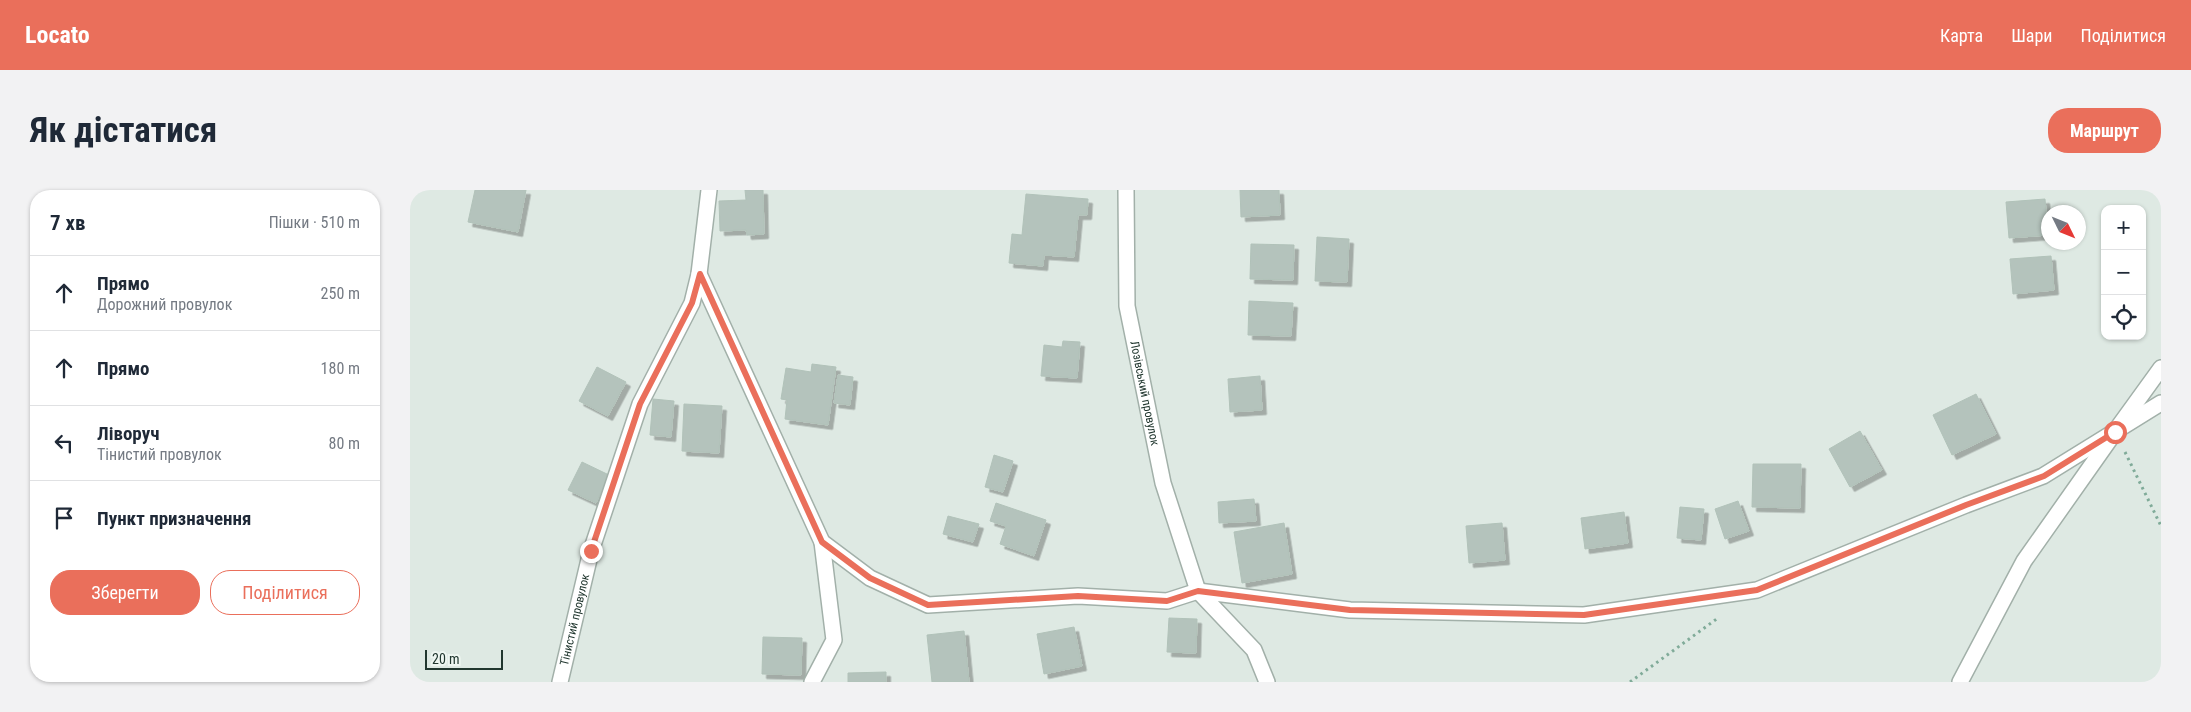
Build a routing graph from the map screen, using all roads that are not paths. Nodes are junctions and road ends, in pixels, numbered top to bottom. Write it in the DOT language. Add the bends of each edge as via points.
graph roads {
  1 [pos="709,190"];
  2 [pos="1126,190"];
  3 [pos="700,274"];
  4 [pos="2161,368"];
  5 [pos="2161,403"];
  6 [pos="2115,432"];
  7 [pos="822,542"];
  8 [pos="1198,591"];
  9 [pos="560,682"];
  10 [pos="812,682"];
  11 [pos="1267,682"];
  12 [pos="1960,682"];
  1 -- 3 [label="street, Тінистий провулок"];
  2 -- 8 [label="street, Лозівський провулок" via="1127,306 1163,483"];
  3 -- 7 [label="street"];
  3 -- 9 [label="street, Тінистий провулок" via="692,303 637,413 591,551"];
  4 -- 6 [label="street"];
  5 -- 6 [label="street"];
  6 -- 8 [label="street" via="2044,476 1757,590 1584,615 1350,610"];
  6 -- 12 [label="street" via="2024,562"];
  7 -- 8 [label="street" via="870,578 928,605 1078,596 1167,601"];
  7 -- 10 [label="street" via="834,640"];
  8 -- 11 [label="street" via="1254,650"];
}
